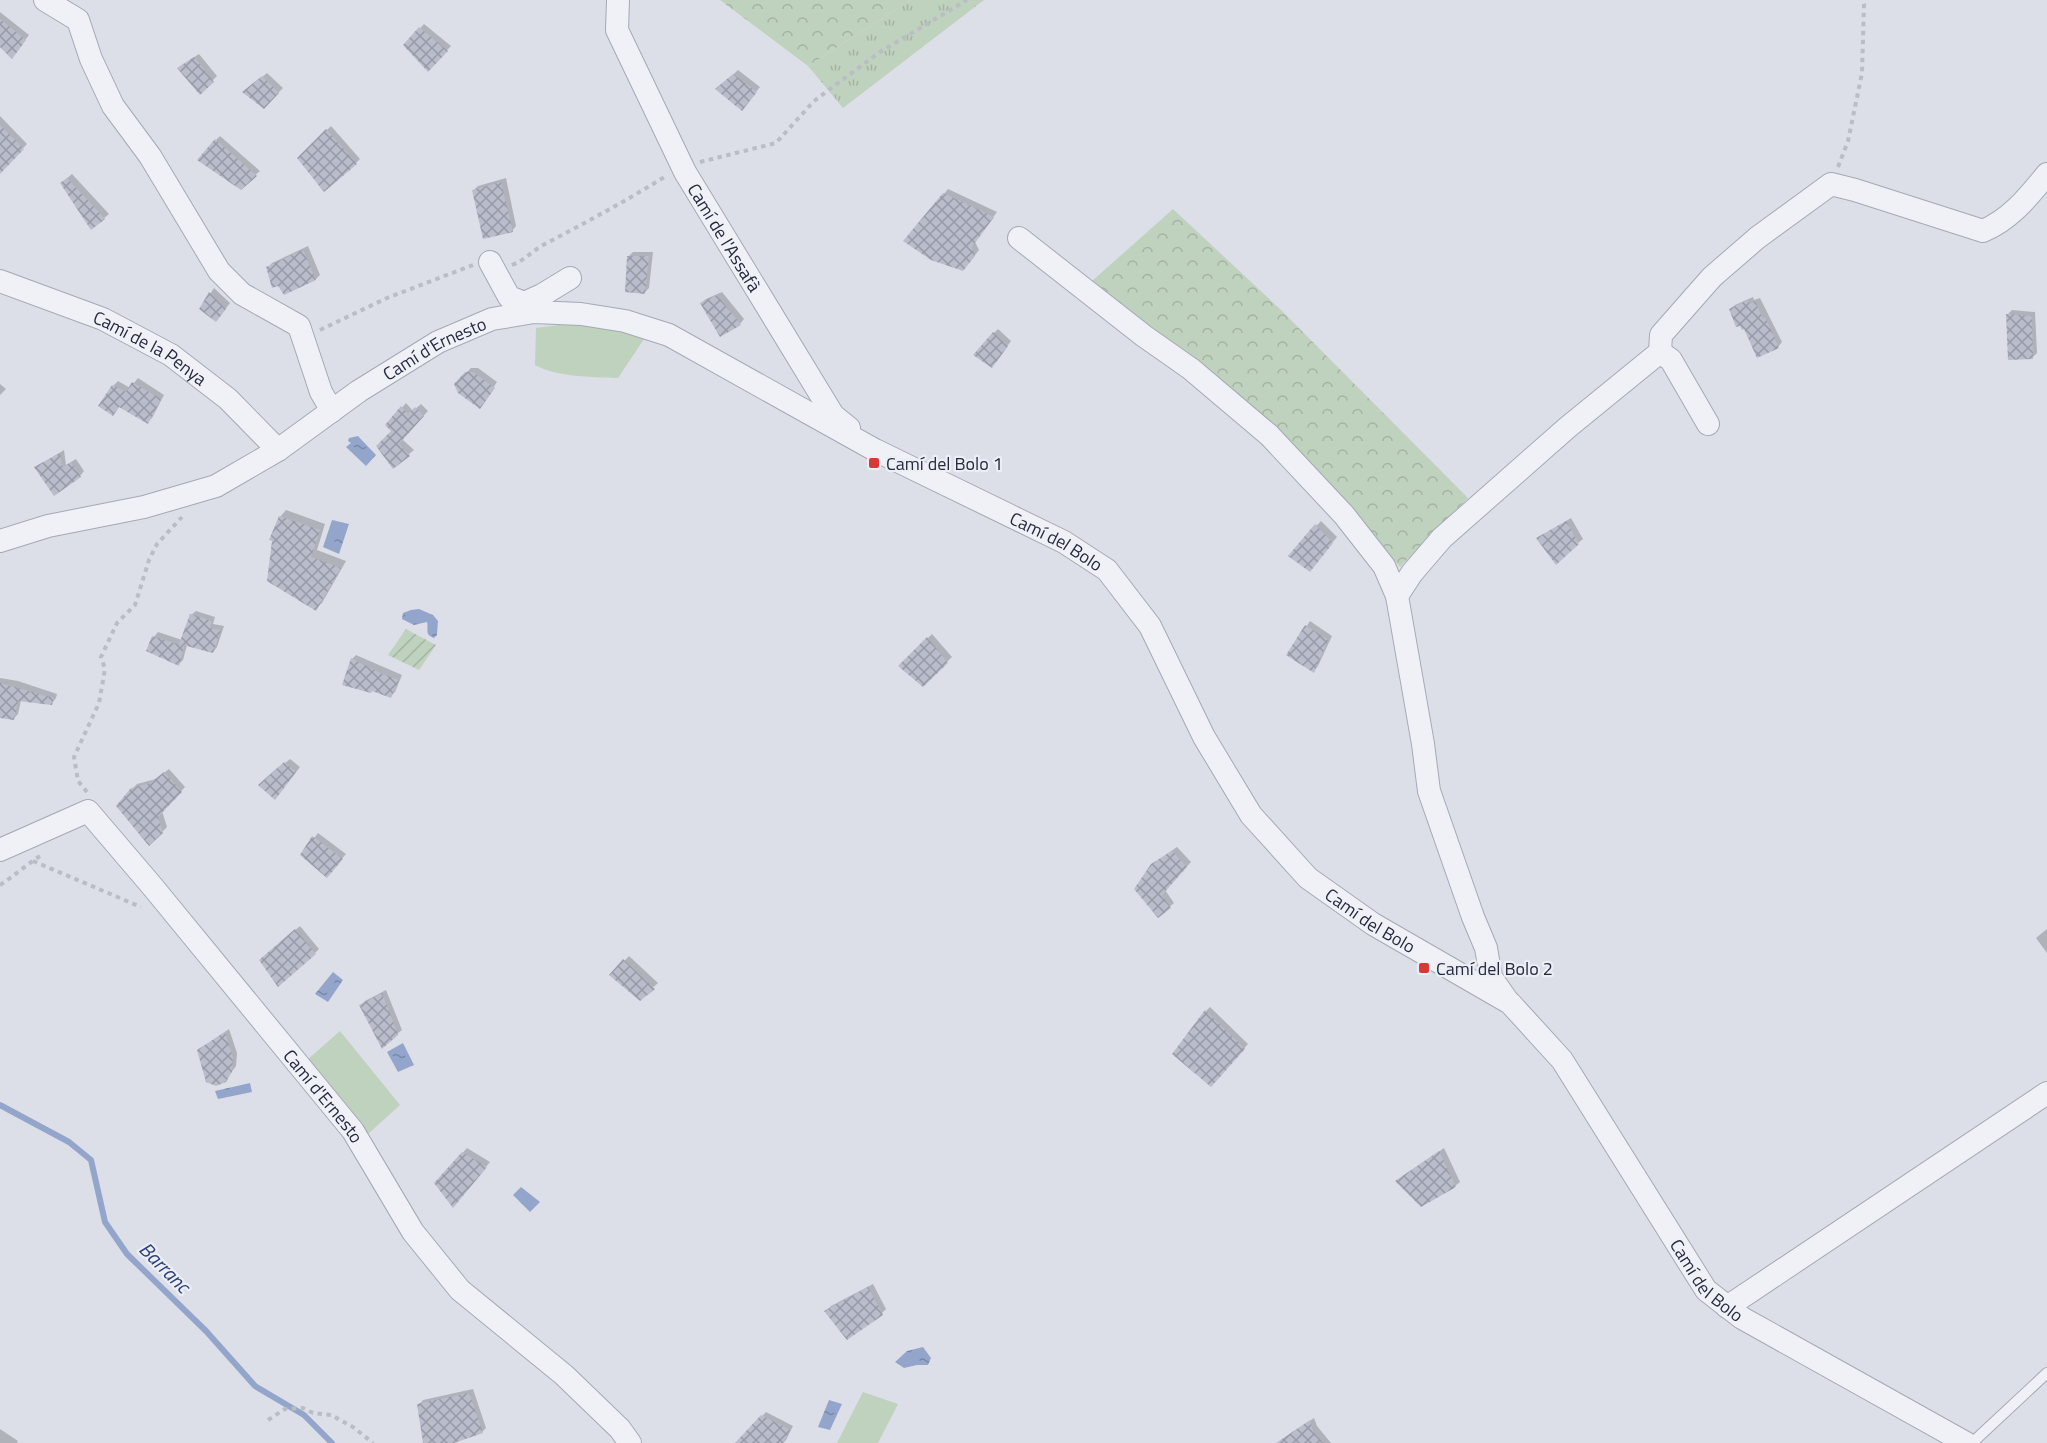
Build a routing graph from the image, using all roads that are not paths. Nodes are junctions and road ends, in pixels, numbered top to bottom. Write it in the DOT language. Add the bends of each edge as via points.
graph roads {
  1 [pos="45,0"];
  2 [pos="618,0"];
  3 [pos="2047,174"];
  4 [pos="1019,238"];
  5 [pos="492,266"];
  6 [pos="570,278"];
  7 [pos="0,281"];
  8 [pos="524,303"];
  9 [pos="500,318"];
  10 [pos="1660,352"];
  11 [pos="332,411"];
  12 [pos="1708,424"];
  13 [pos="278,450"];
  14 [pos="875,450"];
  15 [pos="0,541"];
  16 [pos="1397,596"];
  17 [pos="0,850"];
  18 [pos="1510,1003"];
  19 [pos="2047,1093"];
  20 [pos="1727,1307"];
  21 [pos="2047,1373"];
  22 [pos="630,1443"];
  23 [pos="1966,1443"];
  24 [pos="1972,1443"];
  1 -- 11 [label="street" via="78,20 113,106 150,156 219,271 242,294 299,326 321,392"];
  2 -- 14 [label="street, Camí de l'Assafà" via="617,30 682,167 833,415"];
  3 -- 10 [label="street" via="2023,203 1998,225 1983,231 1831,184 1757,238 1712,277 1661,334"];
  4 -- 16 [label="street" via="1191,369 1269,435 1344,515 1384,566"];
  5 -- 8 [label="street" via="509,297"];
  6 -- 8 [label="street"];
  7 -- 13 [label="street, Camí de la Penya" via="104,319 171,355 228,399"];
  8 -- 9 [label="street"];
  9 -- 11 [label="street, Camí d'Ernesto" via="438,342"];
  9 -- 14 [label="street, Camí d'Ernesto" via="534,312 581,314 625,321 669,335"];
  10 -- 12 [label="street" via="1671,360"];
  10 -- 16 [label="street" via="1442,538"];
  11 -- 13 [label="street, Camí d'Ernesto"];
  13 -- 15 [label="street, Camí d'Ernesto" via="216,486"];
  14 -- 18 [label="street, Camí del Bolo" via="1064,542 1107,570 1150,626 1204,737 1251,815 1308,878 1373,924"];
  16 -- 18 [label="street" via="1429,791 1486,948 1491,977"];
  17 -- 22 [label="street, Camí d'Ernesto" via="88,811 353,1131 413,1233 460,1290 564,1375"];
  18 -- 20 [label="street, Camí del Bolo" via="1562,1060 1706,1290"];
  19 -- 20 [label="street"];
  20 -- 23 [label="street, Camí del Bolo"];
  21 -- 24 [label="lane"];
}
